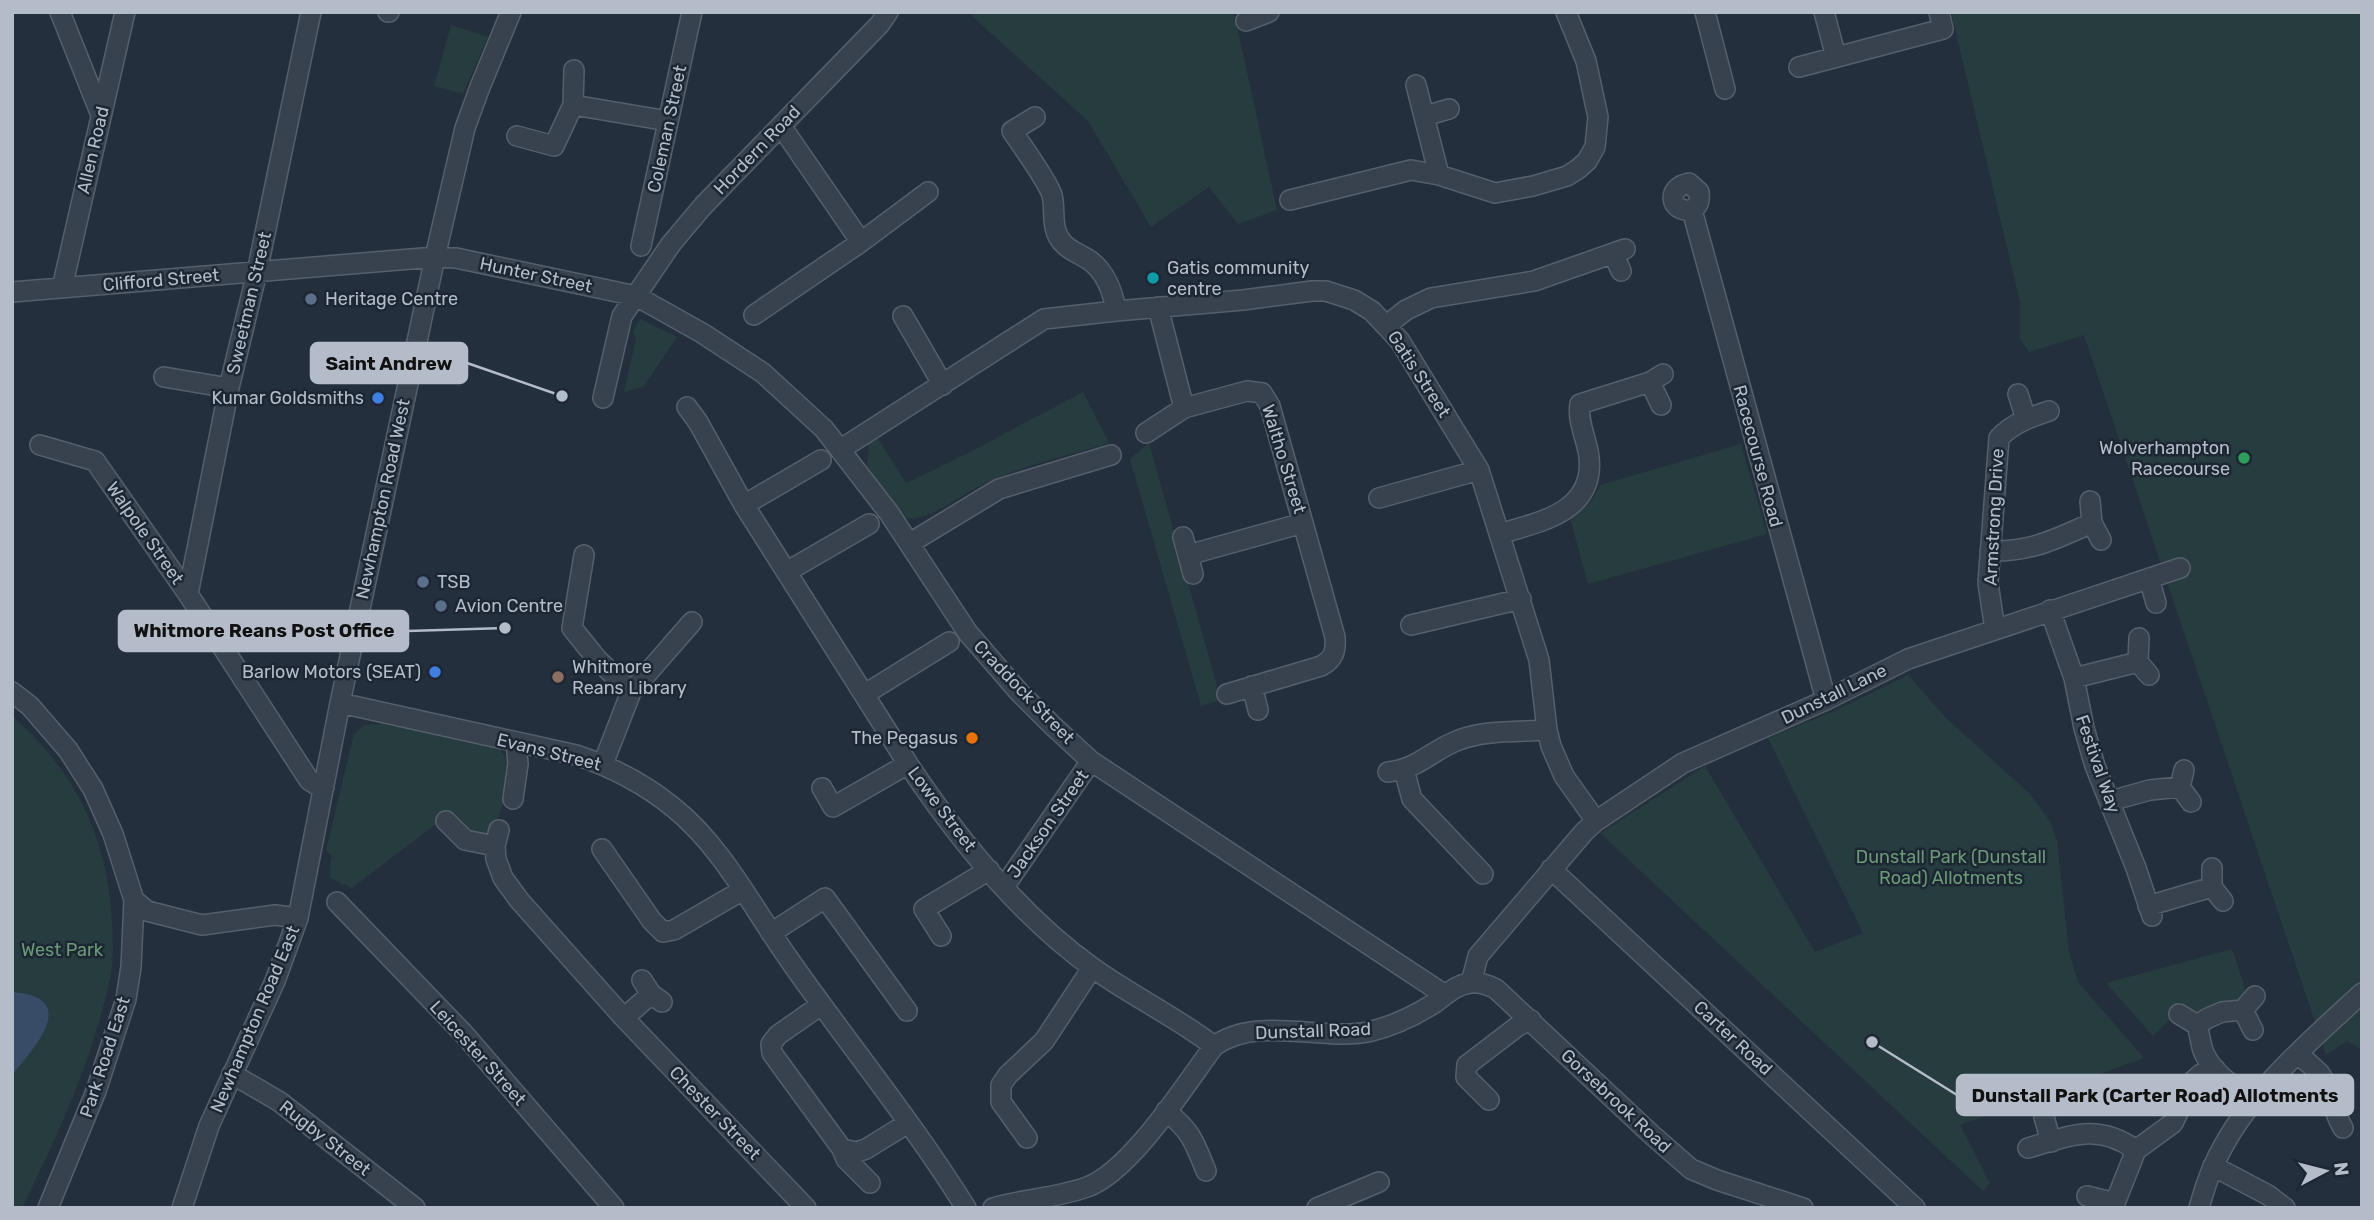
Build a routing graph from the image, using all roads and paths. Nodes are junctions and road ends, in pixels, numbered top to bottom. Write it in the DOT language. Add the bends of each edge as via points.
graph roads {
  1 [pos="60,12"];
  2 [pos="125,12"];
  3 [pos="311,12"];
  4 [pos="511,12"];
  5 [pos="692,12"];
  6 [pos="888,12"];
  7 [pos="1269,12"];
  8 [pos="1566,12"];
  9 [pos="1705,12"];
  10 [pos="1824,12"];
  11 [pos="1939,12"];
  12 [pos="1246,20"];
  13 [pos="1836,57"];
  14 [pos="1799,67"];
  15 [pos="574,70"];
  16 [pos="1717,81"];
  17 [pos="1416,85"];
  18 [pos="573,105"];
  19 [pos="1449,109"];
  20 [pos="101,116"];
  21 [pos="1425,116"];
  22 [pos="1035,117"];
  23 [pos="668,121"];
  24 [pos="781,126"];
  25 [pos="517,136"];
  26 [pos="1439,175"];
  27 [pos="928,191"];
  28 [pos="1290,200"];
  29 [pos="1692,210"];
  30 [pos="861,242"];
  31 [pos="641,246"];
  32 [pos="435,257"];
  33 [pos="1620,257"];
  34 [pos="257,272"];
  35 [pos="62,288"];
  36 [pos="12,292"];
  37 [pos="636,296"];
  38 [pos="1158,307"];
  39 [pos="1116,311"];
  40 [pos="754,315"];
  41 [pos="903,316"];
  42 [pos="1387,325"];
  43 [pos="164,377"];
  44 [pos="943,385"];
  45 [pos="229,388"];
  46 [pos="2018,394"];
  47 [pos="603,398"];
  48 [pos="1661,405"];
  49 [pos="1184,408"];
  50 [pos="2049,411"];
  51 [pos="689,418"];
  52 [pos="2026,419"];
  53 [pos="1146,433"];
  54 [pos="40,445"];
  55 [pos="841,449"];
  56 [pos="1111,455"];
  57 [pos="821,460"];
  58 [pos="1479,470"];
  59 [pos="1379,498"];
  60 [pos="2090,501"];
  61 [pos="744,505"];
  62 [pos="1303,523"];
  63 [pos="869,524"];
  64 [pos="1499,534"];
  65 [pos="910,543"];
  66 [pos="1990,551"];
  67 [pos="584,555"];
  68 [pos="1188,556"];
  69 [pos="2180,568"];
  70 [pos="788,571"];
  71 [pos="2149,578"];
  72 [pos="188,594"];
  73 [pos="1521,599"];
  74 [pos="2156,603"];
  75 [pos="2050,610"];
  76 [pos="692,622"];
  77 [pos="1411,625"];
  78 [pos="1995,630"];
  79 [pos="2138,638"];
  80 [pos="949,642"];
  81 [pos="2074,678"];
  82 [pos="1252,686"];
  83 [pos="12,692"];
  84 [pos="631,692"];
  85 [pos="865,694"];
  86 [pos="1227,694"];
  87 [pos="1826,700"];
  88 [pos="340,703"];
  89 [pos="1258,710"];
  90 [pos="1547,730"];
  91 [pos="516,742"];
  92 [pos="1091,761"];
  93 [pos="603,764"];
  94 [pos="908,764"];
  95 [pos="324,786"];
  96 [pos="2185,786"];
  97 [pos="822,788"];
  98 [pos="513,799"];
  99 [pos="2110,801"];
  100 [pos="446,821"];
  101 [pos="1596,821"];
  102 [pos="602,849"];
  103 [pos="1551,869"];
  104 [pos="989,870"];
  105 [pos="1483,874"];
  106 [pos="2216,886"];
  107 [pos="1004,887"];
  108 [pos="743,890"];
  109 [pos="134,900"];
  110 [pos="337,902"];
  111 [pos="298,918"];
  112 [pos="771,933"];
  113 [pos="941,936"];
  114 [pos="1092,968"];
  115 [pos="1471,983"];
  116 [pos="652,992"];
  117 [pos="2362,993"];
  118 [pos="1445,995"];
  119 [pos="821,1005"];
  120 [pos="907,1011"];
  121 [pos="2179,1014"];
  122 [pos="624,1017"];
  123 [pos="1531,1020"];
  124 [pos="2197,1025"];
  125 [pos="2253,1030"];
  126 [pos="1214,1046"];
  127 [pos="2299,1054"];
  128 [pos="2215,1069"];
  129 [pos="232,1074"];
  130 [pos="1489,1100"];
  131 [pos="2253,1101"];
  132 [pos="1166,1111"];
  133 [pos="2044,1117"];
  134 [pos="908,1124"];
  135 [pos="2343,1128"];
  136 [pos="1027,1138"];
  137 [pos="2051,1142"];
  138 [pos="2028,1148"];
  139 [pos="842,1149"];
  140 [pos="2136,1150"];
  141 [pos="2213,1166"];
  142 [pos="1206,1171"];
  143 [pos="1380,1182"];
  144 [pos="870,1183"];
  145 [pos="2087,1196"];
  146 [pos="2114,1206"];
  147 [pos="183,1207"];
  148 [pos="48,1208"];
  149 [pos="415,1208"];
  150 [pos="614,1208"];
  151 [pos="806,1208"];
  152 [pos="966,1208"];
  153 [pos="993,1208"];
  154 [pos="1318,1208"];
  155 [pos="1803,1208"];
  156 [pos="1915,1208"];
  157 [pos="2199,1208"];
  158 [pos="2285,1208"];
  1 -- 20 [label="street"];
  2 -- 20 [label="street, Allen Road"];
  3 -- 34 [label="street, Sweetman Street"];
  4 -- 32 [label="street, Newhampton Road West" via="465,128"];
  5 -- 23 [label="street, Coleman Street"];
  6 -- 24 [label="street, Hordern Road"];
  7 -- 12 [label="street"];
  8 -- 26 [label="street" via="1586,61 1598,117 1595,146 1587,161 1567,176 1495,193"];
  9 -- 16 [label="street"];
  10 -- 13 [label="street"];
  11 -- 13 [label="street" via="1943,29"];
  13 -- 14 [label="street"];
  15 -- 18 [label="street"];
  17 -- 21 [label="street"];
  18 -- 23 [label="street"];
  18 -- 25 [label="street" via="554,146"];
  19 -- 21 [label="street"];
  20 -- 35 [label="street, Allen Road"];
  21 -- 26 [label="street"];
  22 -- 39 [label="street" via="1012,131 1051,194 1059,240 1102,275 1114,296"];
  23 -- 31 [label="street, Coleman Street"];
  24 -- 30 [label="street"];
  24 -- 37 [label="street, Hordern Road" via="685,225"];
  26 -- 28 [label="street" via="1411,170"];
  27 -- 30 [label="street"];
  29 -- 87 [label="street, Racecourse Road"];
  30 -- 40 [label="street"];
  32 -- 34 [label="street, Clifford Street"];
  32 -- 37 [label="street, Hunter Street"];
  32 -- 88 [label="street, Newhampton Road West"];
  33 -- 42 [label="street" via="1534,281 1431,298"];
  34 -- 35 [label="street, Clifford Street"];
  34 -- 45 [label="street, Sweetman Street"];
  35 -- 36 [label="street, Clifford Street"];
  37 -- 47 [label="street, Hordern Road" via="622,316"];
  37 -- 55 [label="street, Craddock Street" via="763,373"];
  38 -- 39 [label="street, Gatis Street"];
  38 -- 42 [label="street, Gatis Street" via="1326,291 1354,300"];
  38 -- 49 [label="street"];
  39 -- 44 [label="street, Gatis Street" via="1044,319"];
  41 -- 44 [label="street"];
  42 -- 58 [label="street, Gatis Street"];
  43 -- 45 [label="street"];
  44 -- 55 [label="street, Gatis Street"];
  45 -- 72 [label="street, Sweetman Street"];
  46 -- 52 [label="street"];
  48 -- 64 [label="street" via="1656,378 1580,404 1589,456 1582,493 1563,512"];
  49 -- 53 [label="street, Waltho Street"];
  49 -- 62 [label="street, Waltho Street" via="1247,391 1262,393 1270,406"];
  50 -- 52 [label="street, Armstrong Drive"];
  51 -- 61 [label="street, Lowe Street"];
  52 -- 66 [label="street, Armstrong Drive" via="1999,438"];
  54 -- 72 [label="street, Walpole Street" via="95,461"];
  55 -- 65 [label="street, Craddock Street"];
  56 -- 65 [label="street" via="999,489"];
  57 -- 61 [label="street"];
  58 -- 59 [label="street"];
  58 -- 64 [label="street, Gatis Street"];
  60 -- 66 [label="street" via="2096,531 2022,550"];
  61 -- 70 [label="street, Lowe Street"];
  62 -- 68 [label="street, Waltho Street"];
  62 -- 82 [label="street, Waltho Street" via="1335,637 1334,656 1321,666"];
  63 -- 70 [label="street"];
  64 -- 73 [label="street, Gatis Street"];
  65 -- 92 [label="street, Craddock Street" via="986,657"];
  66 -- 78 [label="street, Armstrong Drive" via="1988,583"];
  67 -- 84 [label="street" via="572,628"];
  69 -- 71 [label="street, Dunstall Lane"];
  70 -- 85 [label="street, Lowe Street"];
  71 -- 74 [label="street"];
  71 -- 75 [label="street, Dunstall Lane"];
  72 -- 95 [label="street, Walpole Street" via="309,780"];
  73 -- 77 [label="street"];
  73 -- 90 [label="street, Gatis Street" via="1539,660"];
  75 -- 78 [label="street, Dunstall Lane"];
  75 -- 81 [label="street, Festival Way"];
  76 -- 84 [label="street"];
  78 -- 87 [label="street, Dunstall Lane" via="1908,659"];
  79 -- 81 [label="street" via="2144,668"];
  80 -- 85 [label="street"];
  81 -- 99 [label="street, Festival Way" via="2095,766"];
  82 -- 86 [label="street, Waltho Street"];
  82 -- 89 [label="street"];
  83 -- 109 [label="street" via="68,750 93,789"];
  84 -- 93 [label="street"];
  85 -- 94 [label="street, Lowe Street"];
  87 -- 101 [label="street, Dunstall Lane" via="1684,763"];
  88 -- 91 [label="street, Evans Street"];
  88 -- 95 [label="street, Newhampton Road West"];
  90 -- 101 [label="street, Gatis Street" via="1564,776"];
  90 -- 105 [label="street" via="1457,741 1423,762 1396,771 1412,799"];
  91 -- 93 [label="street, Evans Street"];
  91 -- 98 [label="street"];
  92 -- 107 [label="street, Jackson Street"];
  92 -- 118 [label="street, Craddock Street"];
  93 -- 108 [label="street, Evans Street" via="676,809 707,840"];
  94 -- 97 [label="street" via="833,807"];
  94 -- 104 [label="street, Lowe Street"];
  95 -- 111 [label="street, Newhampton Road East"];
  96 -- 99 [label="street"];
  99 -- 106 [label="street, Festival Way" via="2150,911"];
  100 -- 122 [label="street, Chester Street" via="465,839 497,838 496,859 503,878"];
  101 -- 103 [label="street, Dunstall Lane"];
  102 -- 108 [label="street" via="663,932"];
  103 -- 115 [label="street" via="1478,956"];
  103 -- 156 [label="street, Carter Road"];
  104 -- 107 [label="street, Lowe Street"];
  104 -- 113 [label="street" via="924,909"];
  107 -- 114 [label="street, Lowe Street"];
  108 -- 112 [label="street, Evans Street"];
  109 -- 111 [label="street" via="147,911 202,925 275,915"];
  109 -- 148 [label="street, Park Road East" via="131,967 122,1010 96,1091"];
  110 -- 150 [label="street, Leicester Street" via="464,1034"];
  111 -- 129 [label="street, Newhampton Road East"];
  112 -- 119 [label="street, Evans Street"];
  112 -- 120 [label="street" via="825,898"];
  114 -- 126 [label="street, Lowe Street"];
  114 -- 136 [label="street" via="1044,1041 1001,1085 1001,1102"];
  115 -- 118 [label="street"];
  115 -- 123 [label="street, Gorsebrook Road" via="1496,989"];
  116 -- 122 [label="street"];
  117 -- 127 [label="street"];
  118 -- 126 [label="street, Dunstall Road" via="1404,1019 1368,1032 1255,1031"];
  119 -- 134 [label="street, Evans Street"];
  119 -- 139 [label="street" via="778,1035 771,1044 772,1053"];
  121 -- 124 [label="street"];
  122 -- 151 [label="street, Chester Street"];
  123 -- 130 [label="street" via="1467,1065 1466,1077"];
  123 -- 155 [label="street, Gorsebrook Road" via="1691,1169"];
  124 -- 125 [label="street" via="2249,1003"];
  124 -- 128 [label="street" via="2204,1054"];
  126 -- 132 [label="street"];
  127 -- 131 [label="street"];
  127 -- 135 [label="street" via="2336,1086 2333,1109"];
  128 -- 131 [label="street"];
  128 -- 140 [label="street" via="2193,1081 2173,1123"];
  129 -- 147 [label="street, Newhampton Road East" via="198,1153"];
  129 -- 149 [label="street, Rugby Street" via="286,1107"];
  131 -- 141 [label="street"];
  132 -- 142 [label="street" via="1192,1136"];
  132 -- 153 [label="street" via="1129,1158 1097,1183"];
  133 -- 137 [label="street"];
  134 -- 139 [label="street" via="866,1149"];
  134 -- 152 [label="street, Evans Street"];
  137 -- 138 [label="street"];
  137 -- 140 [label="street" via="2102,1133"];
  139 -- 144 [label="street"];
  140 -- 146 [label="street"];
  141 -- 157 [label="street"];
  141 -- 158 [label="street"];
  143 -- 154 [label="street"];
  145 -- 146 [label="street"];
}
